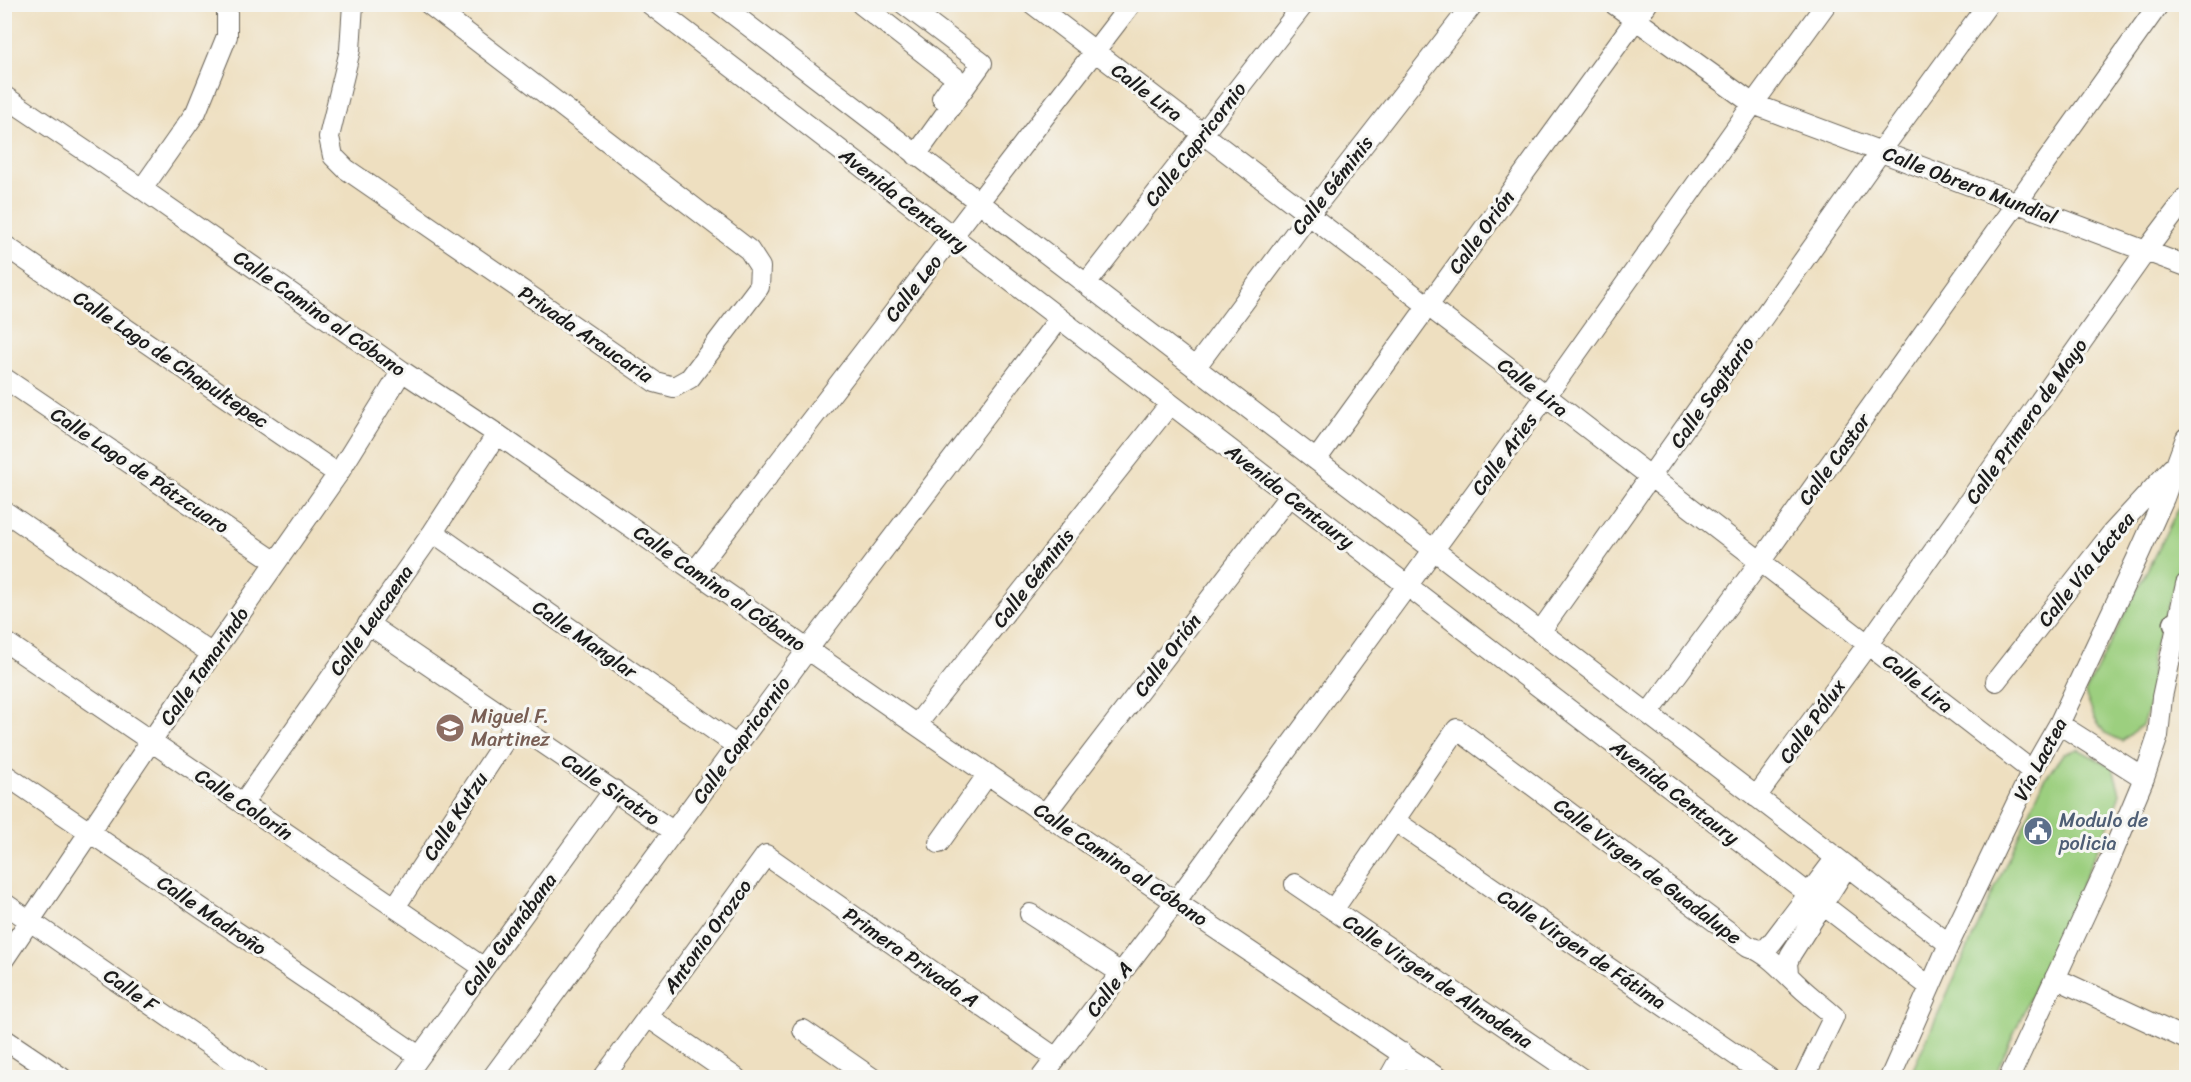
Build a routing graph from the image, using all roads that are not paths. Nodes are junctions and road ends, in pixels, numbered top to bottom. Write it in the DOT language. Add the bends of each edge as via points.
graph roads {
  1 [pos="227,4"];
  2 [pos="353,4"];
  3 [pos="429,4"];
  4 [pos="650,4"];
  5 [pos="720,4"];
  6 [pos="861,4"];
  7 [pos="904,4"];
  8 [pos="1033,4"];
  9 [pos="1131,4"];
  10 [pos="1304,4"];
  11 [pos="1473,4"];
  12 [pos="1614,4"];
  13 [pos="1647,4"];
  14 [pos="1826,4"];
  15 [pos="1988,4"];
  16 [pos="2159,4"];
  17 [pos="1635,20"];
  18 [pos="1094,52"];
  19 [pos="4,96"];
  20 [pos="1753,104"];
  21 [pos="1203,134"];
  22 [pos="911,151"];
  23 [pos="1881,151"];
  24 [pos="142,189"];
  25 [pos="2187,198"];
  26 [pos="2017,202"];
  27 [pos="979,203"];
  28 [pos="1308,216"];
  29 [pos="953,237"];
  30 [pos="4,245"];
  31 [pos="2146,251"];
  32 [pos="2187,266"];
  33 [pos="1086,284"];
  34 [pos="1428,306"];
  35 [pos="1059,319"];
  36 [pos="1195,368"];
  37 [pos="402,371"];
  38 [pos="4,378"];
  39 [pos="1546,396"];
  40 [pos="1170,404"];
  41 [pos="497,434"];
  42 [pos="2187,438"];
  43 [pos="2179,459"];
  44 [pos="1316,460"];
  45 [pos="338,474"];
  46 [pos="1651,478"];
  47 [pos="1289,496"];
  48 [pos="4,511"];
  49 [pos="433,532"];
  50 [pos="2112,533"];
  51 [pos="1433,550"];
  52 [pos="2139,554"];
  53 [pos="276,562"];
  54 [pos="1760,562"];
  55 [pos="695,571"];
  56 [pos="2187,584"];
  57 [pos="1407,586"];
  58 [pos="2181,621"];
  59 [pos="368,624"];
  60 [pos="1540,632"];
  61 [pos="4,641"];
  62 [pos="1868,644"];
  63 [pos="808,649"];
  64 [pos="212,654"];
  65 [pos="1996,681"];
  66 [pos="1648,714"];
  67 [pos="917,724"];
  68 [pos="2059,724"];
  69 [pos="515,725"];
  70 [pos="151,741"];
  71 [pos="737,746"];
  72 [pos="2032,771"];
  73 [pos="4,774"];
  74 [pos="988,774"];
  75 [pos="2144,778"];
  76 [pos="614,790"];
  77 [pos="1756,797"];
  78 [pos="243,803"];
  79 [pos="1045,814"];
  80 [pos="1395,820"];
  81 [pos="90,832"];
  82 [pos="675,832"];
  83 [pos="939,843"];
  84 [pos="766,855"];
  85 [pos="1841,862"];
  86 [pos="1295,884"];
  87 [pos="1815,900"];
  88 [pos="1176,901"];
  89 [pos="4,903"];
  90 [pos="395,907"];
  91 [pos="1334,910"];
  92 [pos="1030,914"];
  93 [pos="31,921"];
  94 [pos="1949,944"];
  95 [pos="1759,950"];
  96 [pos="4,959"];
  97 [pos="484,968"];
  98 [pos="1121,973"];
  99 [pos="1788,973"];
  100 [pos="2055,978"];
  101 [pos="1930,987"];
  102 [pos="648,1017"];
  103 [pos="803,1030"];
  104 [pos="4,1039"];
  105 [pos="2187,1039"];
  106 [pos="1403,1053"];
  107 [pos="419,1056"];
  108 [pos="1056,1058"];
  109 [pos="58,1076"];
  110 [pos="257,1077"];
  111 [pos="404,1077"];
  112 [pos="492,1077"];
  113 [pos="603,1077"];
  114 [pos="736,1077"];
  115 [pos="872,1077"];
  116 [pos="1041,1077"];
  117 [pos="1389,1077"];
  118 [pos="1438,1077"];
  119 [pos="1581,1077"];
  120 [pos="1769,1077"];
  121 [pos="1804,1077"];
  122 [pos="1890,1077"];
  123 [pos="2009,1077"];
  1 -- 24 [label="street" via="227,36 195,112"];
  2 -- 3 [label="street, Privada Araucaria" via="350,50 329,137 333,156 346,170 655,382 674,387 690,378 759,287 760,267 749,250"];
  4 -- 29 [label="street, Avenida Centaury"];
  5 -- 22 [label="street"];
  6 -- 22 [label="street" via="956,78"];
  7 -- 22 [label="street" via="982,63"];
  8 -- 18 [label="street, Calle Lira"];
  9 -- 18 [label="street, Calle Leo"];
  10 -- 21 [label="street, Calle Capricornio"];
  11 -- 28 [label="street, Calle Géminis"];
  12 -- 17 [label="street, Calle Obrero Mundial"];
  13 -- 17 [label="street, Calle Orión"];
  14 -- 20 [label="street, Calle Aries"];
  15 -- 23 [label="street, Calle Sagitario"];
  16 -- 26 [label="street, Calle Castor"];
  17 -- 20 [label="street, Calle Obrero Mundial"];
  17 -- 34 [label="street, Calle Orión"];
  18 -- 21 [label="street, Calle Lira"];
  18 -- 27 [label="street, Calle Leo"];
  19 -- 24 [label="street, Calle Camino al Cóbano"];
  20 -- 23 [label="street, Calle Obrero Mundial"];
  20 -- 39 [label="street, Calle Aries"];
  21 -- 28 [label="street, Calle Lira"];
  21 -- 33 [label="street, Calle Capricornio"];
  22 -- 27 [label="street"];
  23 -- 26 [label="street, Calle Obrero Mundial"];
  23 -- 46 [label="street, Calle Sagitario"];
  24 -- 37 [label="street, Calle Camino al Cóbano"];
  25 -- 31 [label="street, Calle Primero de Mayo"];
  26 -- 31 [label="street, Calle Obrero Mundial"];
  26 -- 54 [label="street, Calle Castor"];
  27 -- 29 [label="street, Calle Leo"];
  27 -- 33 [label="street"];
  28 -- 34 [label="street, Calle Lira"];
  28 -- 36 [label="street, Calle Géminis"];
  29 -- 35 [label="street, Avenida Centaury"];
  29 -- 55 [label="street, Calle Leo"];
  30 -- 45 [label="street, Calle Lago de Chapultepec"];
  31 -- 32 [label="street, Calle Obrero Mundial"];
  31 -- 62 [label="street, Calle Primero de Mayo"];
  33 -- 36 [label="street"];
  34 -- 39 [label="street, Calle Lira"];
  34 -- 44 [label="street, Calle Orión"];
  35 -- 40 [label="street, Avenida Centaury"];
  35 -- 63 [label="street, Calle Capricornio"];
  36 -- 44 [label="street"];
  37 -- 41 [label="street, Calle Camino al Cóbano"];
  37 -- 45 [label="street, Calle Tamarindo"];
  38 -- 53 [label="street, Calle Lago de Pátzcuaro"];
  39 -- 46 [label="street, Calle Lira"];
  39 -- 51 [label="street, Calle Aries"];
  40 -- 47 [label="street, Avenida Centaury"];
  40 -- 67 [label="street, Calle Géminis"];
  41 -- 49 [label="street, Calle Leucaena"];
  41 -- 55 [label="street, Calle Camino al Cóbano"];
  42 -- 43 [label="street, Vía Lactea"];
  43 -- 50 [label="street, Calle Vía Láctea"];
  43 -- 52 [label="street, Vía Lactea"];
  44 -- 51 [label="street"];
  45 -- 53 [label="street, Calle Tamarindo"];
  46 -- 54 [label="street, Calle Lira"];
  46 -- 60 [label="street, Calle Sagitario"];
  47 -- 57 [label="street, Avenida Centaury"];
  47 -- 79 [label="street, Calle Orión"];
  48 -- 64 [label="street"];
  49 -- 59 [label="street, Calle Leucaena"];
  49 -- 71 [label="street, Calle Manglar"];
  50 -- 52 [label="street"];
  50 -- 65 [label="street, Calle Vía Láctea"];
  51 -- 57 [label="street, Calle Aries"];
  51 -- 60 [label="street"];
  52 -- 68 [label="street, Vía Lactea"];
  53 -- 64 [label="street, Calle Tamarindo"];
  54 -- 62 [label="street, Calle Lira"];
  54 -- 66 [label="street, Calle Castor"];
  55 -- 63 [label="street, Calle Camino al Cóbano"];
  56 -- 58 [label="street"];
  57 -- 87 [label="street, Avenida Centaury"];
  57 -- 88 [label="street, Calle Aries"];
  58 -- 75 [label="street" via="2162,697 2157,736"];
  59 -- 69 [label="street, Calle Siratro"];
  59 -- 78 [label="street, Calle Leucaena"];
  60 -- 66 [label="street"];
  61 -- 70 [label="street, Calle Colorín"];
  62 -- 72 [label="street, Calle Lira"];
  62 -- 77 [label="street, Calle Pólux"];
  63 -- 67 [label="street, Calle Camino al Cóbano"];
  63 -- 71 [label="street, Calle Capricornio"];
  64 -- 70 [label="street, Calle Tamarindo"];
  66 -- 77 [label="street"];
  67 -- 74 [label="street, Calle Camino al Cóbano"];
  68 -- 72 [label="street, Vía Lactea"];
  68 -- 75 [label="street"];
  69 -- 76 [label="street, Calle Siratro"];
  69 -- 90 [label="street, Calle Kutzu"];
  70 -- 78 [label="street, Calle Colorín"];
  70 -- 81 [label="street, Calle Tamarindo"];
  71 -- 82 [label="street, Calle Capricornio"];
  72 -- 94 [label="street, Vía Lactea"];
  73 -- 81 [label="street, Calle Madroño"];
  74 -- 79 [label="street, Calle Camino al Cóbano"];
  74 -- 83 [label="street"];
  75 -- 100 [label="street"];
  76 -- 82 [label="street, Calle Siratro"];
  76 -- 97 [label="street, Calle Guanábana"];
  77 -- 85 [label="street"];
  78 -- 90 [label="street, Calle Colorín"];
  79 -- 88 [label="street, Calle Camino al Cóbano"];
  80 -- 91 [label="street"];
  80 -- 95 [label="street, Calle Virgen de Guadalupe" via="1457,729 1748,946"];
  80 -- 120 [label="street, Calle Virgen de Fátima"];
  81 -- 93 [label="street, Calle Tamarindo"];
  81 -- 107 [label="street, Calle Madroño"];
  82 -- 112 [label="street, Calle Capricornio"];
  84 -- 102 [label="street, Antonio Orozco"];
  84 -- 108 [label="street, Primera Privada A"];
  85 -- 87 [label="street"];
  85 -- 94 [label="street"];
  86 -- 91 [label="street, Calle Virgen de Almodena"];
  87 -- 95 [label="street" via="1767,948"];
  87 -- 99 [label="street" via="1787,963"];
  87 -- 101 [label="street, Avenida Centaury"];
  88 -- 98 [label="street, Calle A"];
  88 -- 106 [label="street, Calle Camino al Cóbano"];
  89 -- 93 [label="street, Calle F"];
  90 -- 97 [label="street, Calle Colorín"];
  91 -- 119 [label="street, Calle Virgen de Almodena"];
  92 -- 98 [label="street"];
  93 -- 96 [label="street, Calle Tamarindo"];
  93 -- 110 [label="street, Calle F"];
  94 -- 101 [label="street, Vía Lactea"];
  95 -- 99 [label="street, Calle Virgen de Guadalupe"];
  97 -- 107 [label="street, Calle Guanábana"];
  98 -- 108 [label="street, Calle A"];
  99 -- 121 [label="street, Calle Virgen de Guadalupe" via="1834,1016"];
  100 -- 105 [label="street"];
  100 -- 123 [label="street"];
  101 -- 122 [label="street, Vía Lactea"];
  102 -- 113 [label="street, Antonio Orozco"];
  102 -- 114 [label="street"];
  103 -- 115 [label="street"];
  104 -- 109 [label="street"];
  106 -- 117 [label="street"];
  106 -- 118 [label="street, Calle Camino al Cóbano"];
  107 -- 111 [label="street, Calle Guanábana"];
  108 -- 116 [label="street, Calle A"];
}
